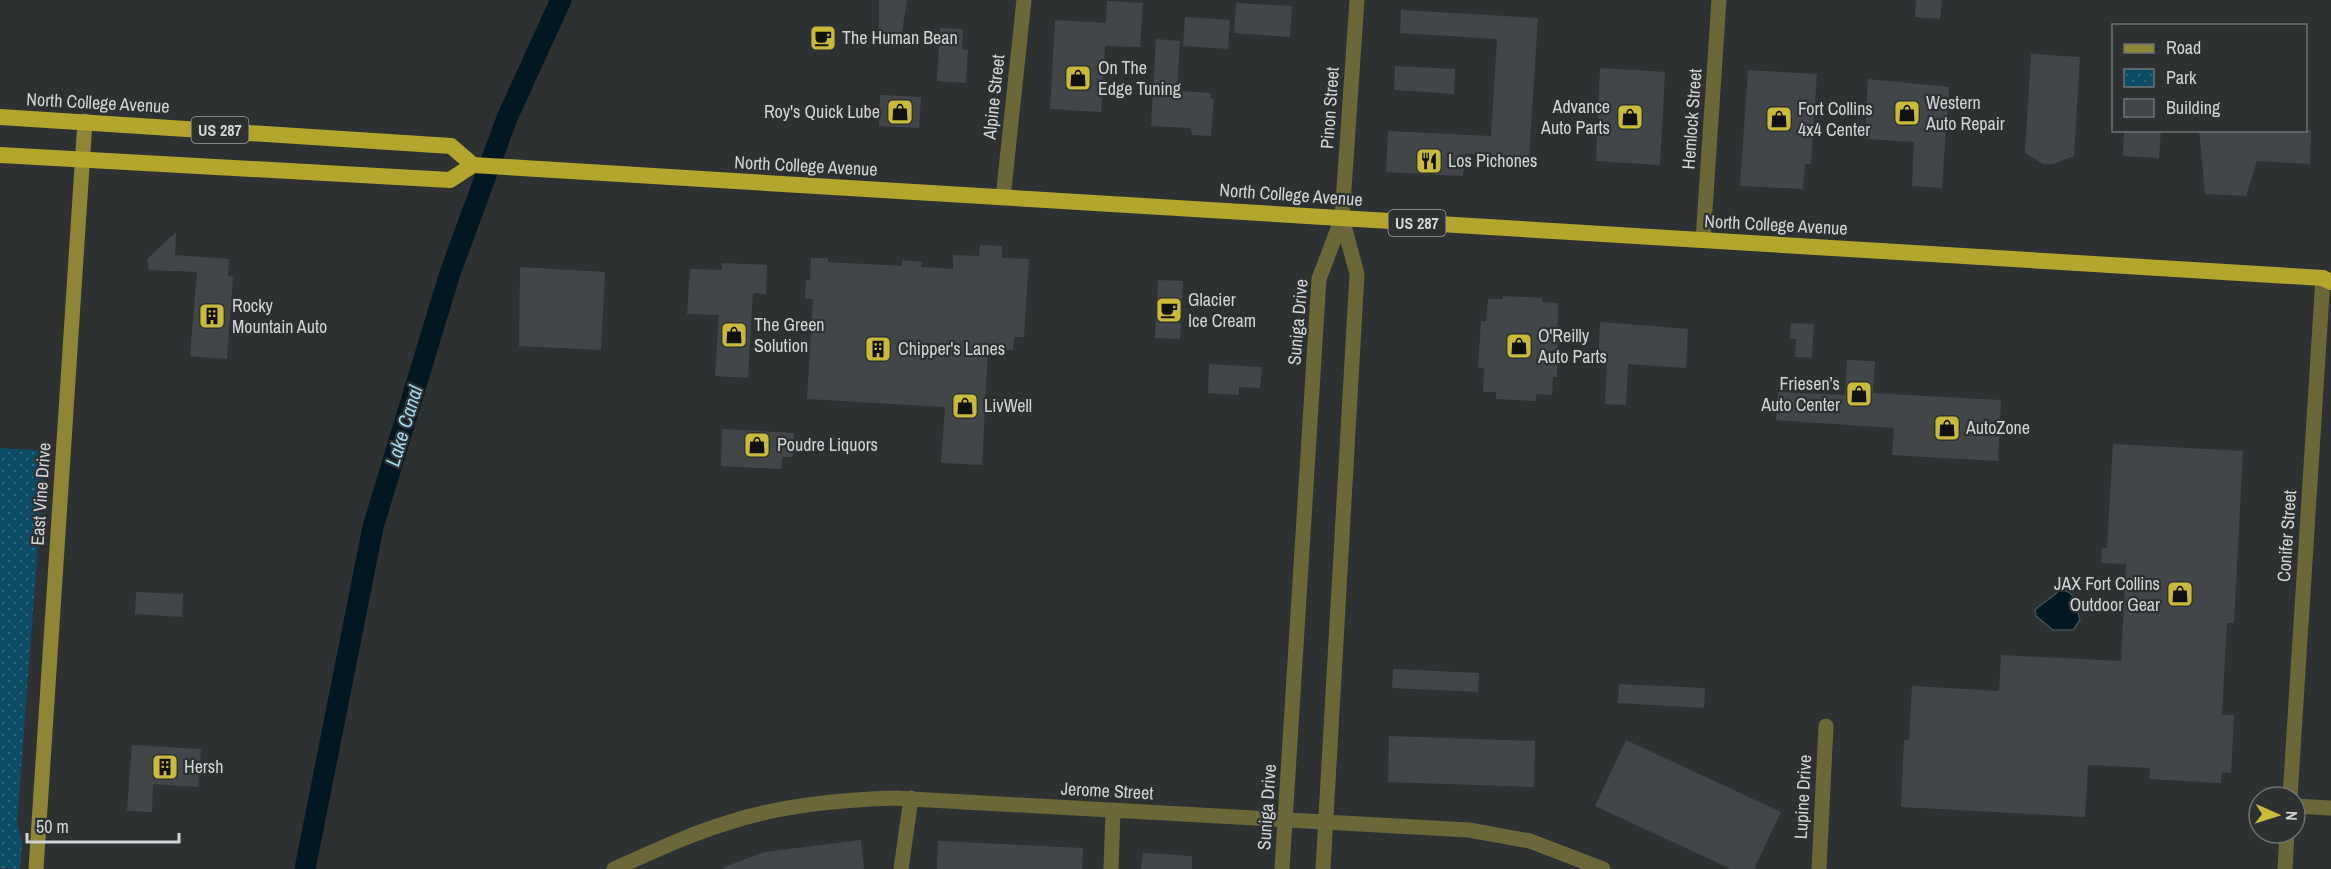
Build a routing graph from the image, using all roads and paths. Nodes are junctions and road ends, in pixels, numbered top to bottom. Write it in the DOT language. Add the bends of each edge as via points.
graph roads {
  1 [pos="1023,0"];
  2 [pos="1357,0"];
  3 [pos="1719,0"];
  4 [pos="0,117"];
  5 [pos="85,121"];
  6 [pos="0,155"];
  7 [pos="83,159"];
  8 [pos="473,165"];
  9 [pos="1003,198"];
  10 [pos="1342,218"];
  11 [pos="1703,240"];
  12 [pos="2328,278"];
  13 [pos="1826,726"];
  14 [pos="2291,785"];
  15 [pos="911,798"];
  16 [pos="2307,807"];
  17 [pos="2331,808"];
  18 [pos="1113,811"];
  19 [pos="1286,820"];
  20 [pos="1325,822"];
  21 [pos="2287,845"];
  22 [pos="36,869"];
  23 [pos="614,869"];
  24 [pos="901,869"];
  25 [pos="1111,869"];
  26 [pos="1282,869"];
  27 [pos="1323,869"];
  28 [pos="1603,869"];
  29 [pos="1819,869"];
  30 [pos="2285,869"];
  1 -- 9 [label="street, Alpine Street"];
  2 -- 10 [label="street, Pinon Street"];
  3 -- 11 [label="street, Hemlock Street"];
  4 -- 5 [label="highway, North College Avenue / US 287"];
  5 -- 7 [label="main road, East Vine Drive"];
  5 -- 8 [label="highway, North College Avenue / US 287" via="451,146"];
  6 -- 7 [label="highway, US 287"];
  7 -- 8 [label="highway, US 287" via="450,180"];
  7 -- 22 [label="main road, East Vine Drive"];
  8 -- 9 [label="highway, North College Avenue / US 287"];
  9 -- 10 [label="highway, North College Avenue / US 287"];
  10 -- 11 [label="highway, North College Avenue / US 287"];
  10 -- 19 [label="street, Suniga Drive" via="1318,279"];
  10 -- 20 [label="street" via="1358,274"];
  11 -- 12 [label="highway, North College Avenue / US 287"];
  12 -- 14 [label="street, Conifer Street"];
  13 -- 29 [label="street, Lupine Drive"];
  15 -- 18 [label="street, Jerome Street"];
  15 -- 23 [label="street, Jerome Street" via="848,799 732,821"];
  15 -- 24 [label="street"];
  16 -- 17 [label="street"];
  18 -- 19 [label="street, Jerome Street"];
  18 -- 25 [label="street"];
  19 -- 20 [label="street, Jerome Street"];
  19 -- 26 [label="street, Suniga Drive"];
  20 -- 27 [label="street"];
  20 -- 28 [label="street, Jerome Street" via="1469,830 1530,841"];
  21 -- 30 [label="street"];
}
